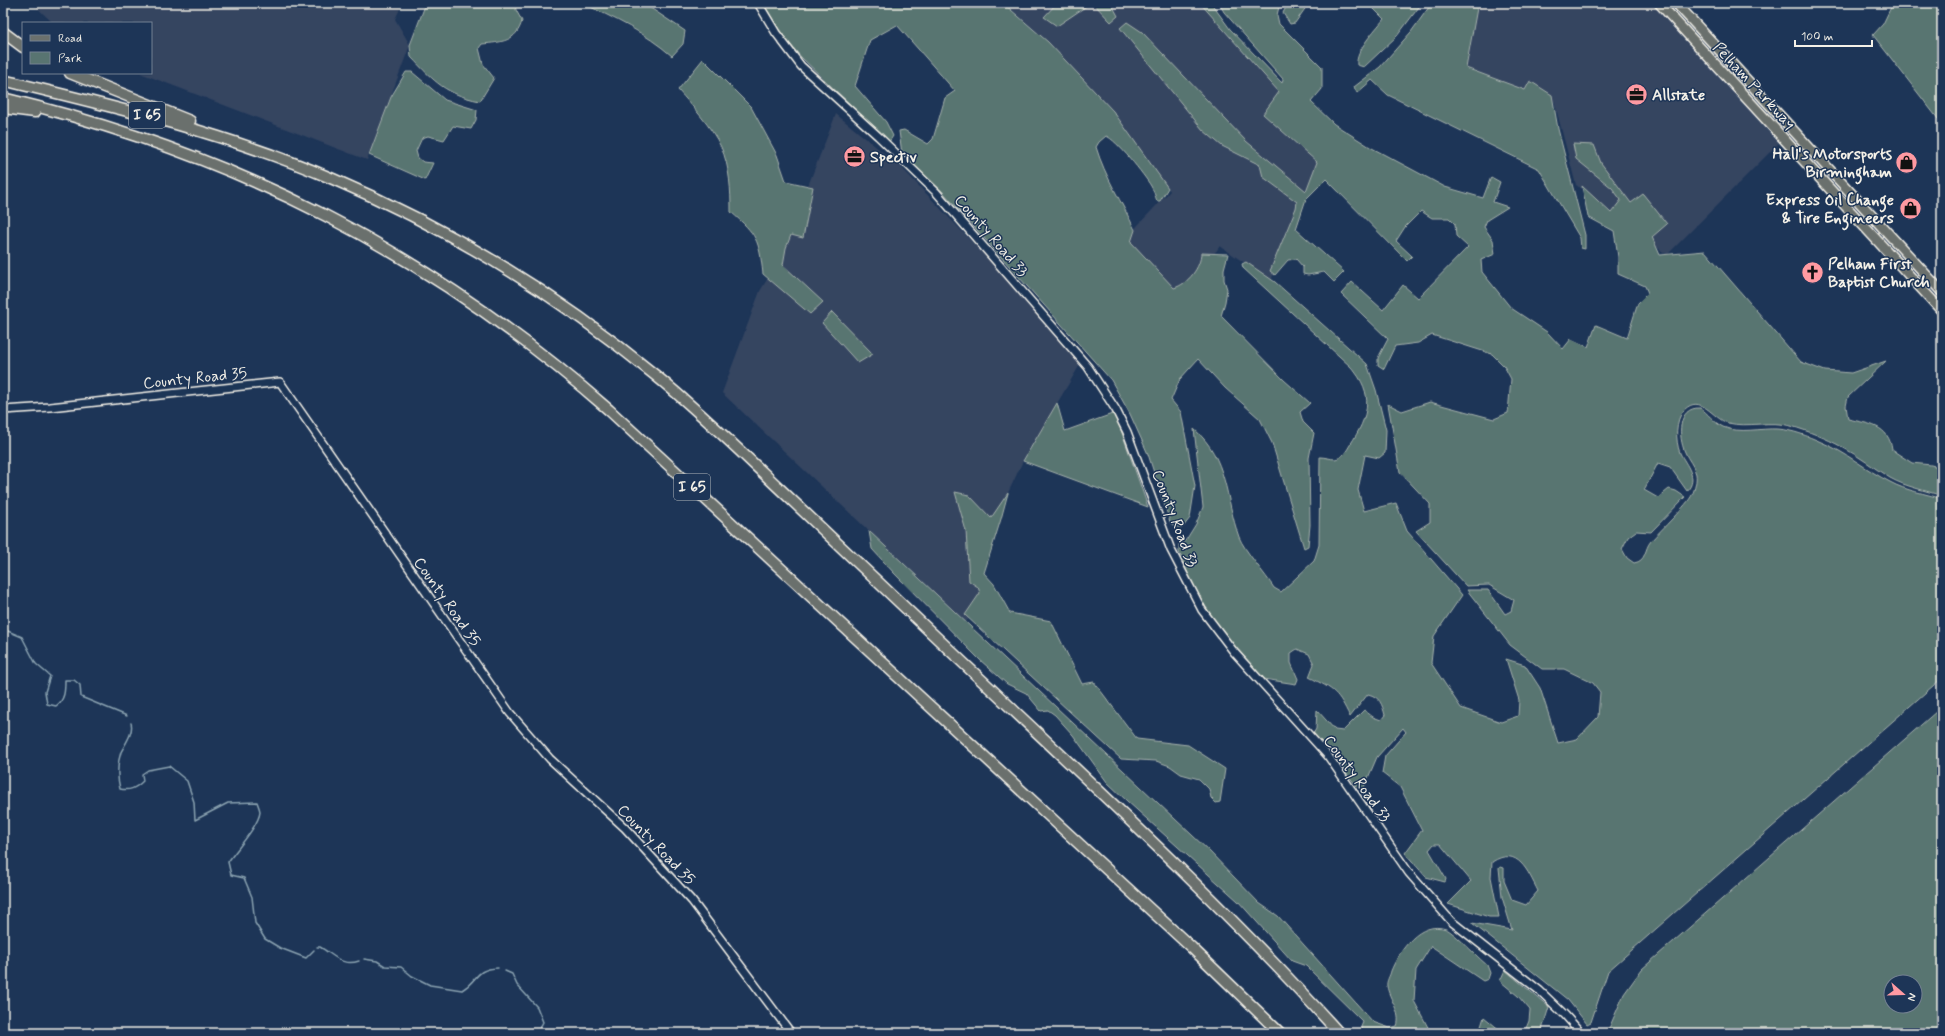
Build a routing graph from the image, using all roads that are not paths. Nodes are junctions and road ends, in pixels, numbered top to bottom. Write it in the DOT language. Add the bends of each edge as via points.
graph roads {
  1 [pos="758,3"];
  2 [pos="1659,3"];
  3 [pos="1676,3"];
  4 [pos="1684,12"];
  5 [pos="1675,20"];
  6 [pos="3,32"];
  7 [pos="22,46"];
  8 [pos="72,74"];
  9 [pos="3,80"];
  10 [pos="3,98"];
  11 [pos="3,108"];
  12 [pos="1786,122"];
  13 [pos="109,126"];
  14 [pos="1777,131"];
  15 [pos="289,161"];
  16 [pos="1833,174"];
  17 [pos="1827,185"];
  18 [pos="1882,226"];
  19 [pos="1872,234"];
  20 [pos="1942,292"];
  21 [pos="1942,311"];
  22 [pos="3,410"];
  23 [pos="791,1033"];
  24 [pos="1280,1033"];
  25 [pos="1339,1033"];
  26 [pos="1581,1033"];
  1 -- 26 [label="street, County Road 33" via="776,33 801,66 936,192 1088,366 1127,432 1171,550 1202,610 1234,652 1328,756 1404,867 1451,921 1537,989"];
  2 -- 5 [label="main road, Pelham Parkway"];
  3 -- 4 [label="main road, Pelham Parkway"];
  4 -- 5 [label="main road"];
  4 -- 12 [label="main road, Pelham Parkway"];
  5 -- 14 [label="main road, Pelham Parkway"];
  6 -- 7 [label="highway"];
  8 -- 15 [label="highway"];
  9 -- 15 [label="highway, I 65" via="161,119"];
  10 -- 13 [label="highway, I 65"];
  11 -- 13 [label="highway"];
  12 -- 14 [label="main road"];
  12 -- 16 [label="main road, Pelham Parkway"];
  13 -- 24 [label="highway, I 65" via="239,174 331,217 438,280 538,351 587,391 684,479"];
  14 -- 17 [label="main road, Pelham Parkway"];
  15 -- 25 [label="highway, I 65" via="362,192 469,247 562,305 653,373 710,423 1198,886"];
  16 -- 17 [label="main road"];
  16 -- 18 [label="main road, Pelham Parkway"];
  17 -- 19 [label="main road, Pelham Parkway"];
  18 -- 19 [label="main road"];
  18 -- 20 [label="main road, Pelham Parkway"];
  19 -- 21 [label="main road, Pelham Parkway"];
  22 -- 23 [label="street, County Road 35" via="280,382 510,713 550,759 625,828 692,901"];
}
